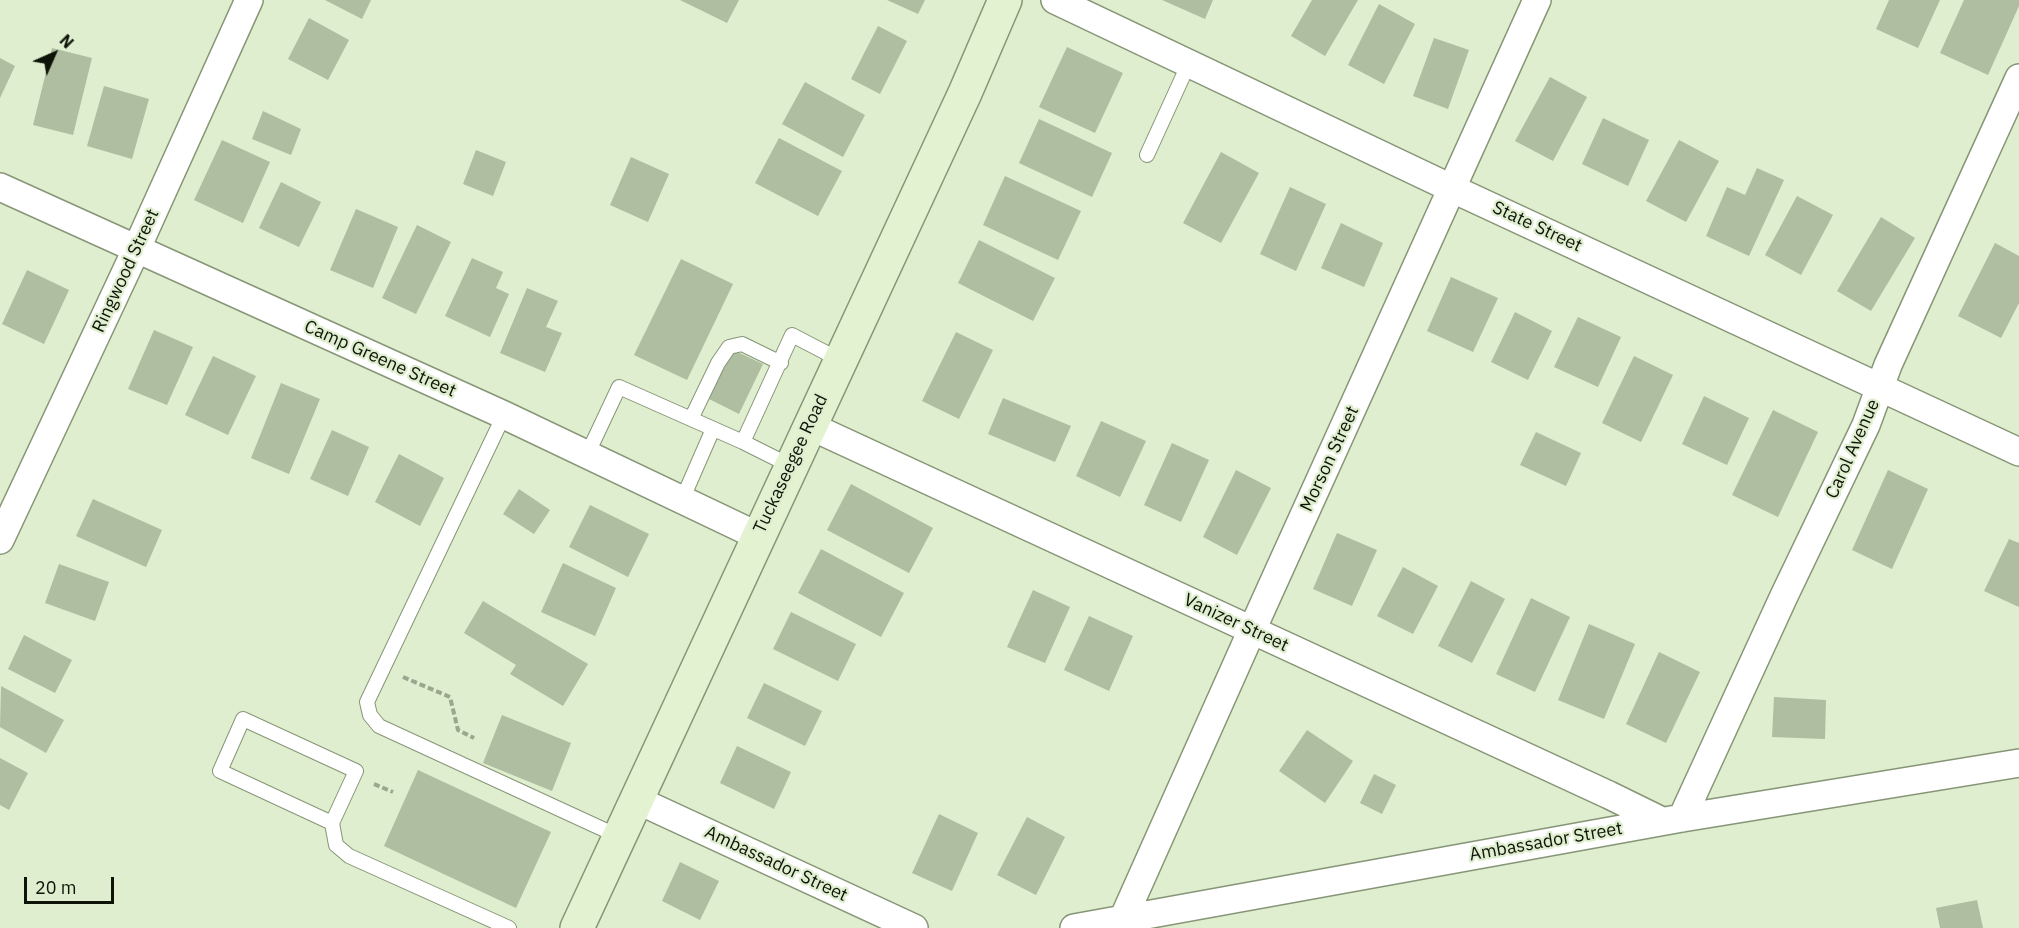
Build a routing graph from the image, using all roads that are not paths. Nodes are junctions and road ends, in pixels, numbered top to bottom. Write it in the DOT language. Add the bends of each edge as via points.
graph roads {
  1 [pos="249,0"];
  2 [pos="1005,0"];
  3 [pos="1055,0"];
  4 [pos="1538,0"];
  5 [pos="1087,7"];
  6 [pos="1189,63"];
  7 [pos="2019,78"];
  8 [pos="1147,155"];
  9 [pos="0,187"];
  10 [pos="1453,189"];
  11 [pos="136,250"];
  12 [pos="840,360"];
  13 [pos="781,363"];
  14 [pos="1881,387"];
  15 [pos="504,415"];
  16 [pos="690,419"];
  17 [pos="810,426"];
  18 [pos="713,429"];
  19 [pos="743,442"];
  20 [pos="2019,452"];
  21 [pos="587,455"];
  22 [pos="791,466"];
  23 [pos="682,500"];
  24 [pos="758,536"];
  25 [pos="0,540"];
  26 [pos="1252,630"];
  27 [pos="2019,763"];
  28 [pos="637,800"];
  29 [pos="1672,819"];
  30 [pos="332,823"];
  31 [pos="620,837"];
  32 [pos="1123,919"];
  33 [pos="509,928"];
  34 [pos="577,928"];
  35 [pos="914,928"];
  36 [pos="1074,928"];
  1 -- 11 [label="street, Ringwood Street"];
  2 -- 12 [label="main road, Tuckaseegee Road"];
  3 -- 5 [label="street, State Street"];
  4 -- 10 [label="street, Morson Street"];
  5 -- 6 [label="street, State Street"];
  6 -- 8 [label="lane"];
  6 -- 10 [label="street, State Street"];
  7 -- 14 [label="street, Carol Avenue"];
  9 -- 11 [label="street, Camp Greene Street"];
  10 -- 14 [label="street, State Street"];
  10 -- 26 [label="street, Morson Street"];
  11 -- 15 [label="street, Camp Greene Street"];
  11 -- 25 [label="street, Ringwood Street"];
  12 -- 13 [label="lane" via="792,335"];
  12 -- 17 [label="main road, Tuckaseegee Road"];
  13 -- 16 [label="lane" via="742,344 729,347"];
  13 -- 19 [label="lane"];
  14 -- 20 [label="street, State Street"];
  14 -- 29 [label="street, Carol Avenue" via="1784,596"];
  15 -- 21 [label="street, Camp Greene Street"];
  15 -- 31 [label="lane" via="367,702 370,715 379,726"];
  16 -- 18 [label="lane"];
  16 -- 21 [label="lane" via="619,387"];
  17 -- 22 [label="main road, Tuckaseegee Road"];
  17 -- 26 [label="street, Vanizer Street"];
  18 -- 19 [label="lane"];
  18 -- 23 [label="lane"];
  19 -- 22 [label="lane"];
  21 -- 23 [label="street, Camp Greene Street"];
  22 -- 24 [label="main road, Tuckaseegee Road"];
  23 -- 24 [label="street, Camp Greene Street"];
  24 -- 28 [label="main road, Tuckaseegee Road"];
  26 -- 29 [label="street, Vanizer Street" via="1609,795"];
  26 -- 32 [label="street, Morson Street"];
  27 -- 29 [label="street, Ambassador Street"];
  28 -- 31 [label="main road, Tuckaseegee Road"];
  28 -- 35 [label="street, Ambassador Street"];
  29 -- 32 [label="street, Ambassador Street"];
  30 -- 30 [label="lane" via="356,771 243,719 220,771"];
  30 -- 33 [label="lane" via="336,845 349,856"];
  31 -- 34 [label="main road, Tuckaseegee Road"];
  32 -- 36 [label="street, Ambassador Street"];
}
